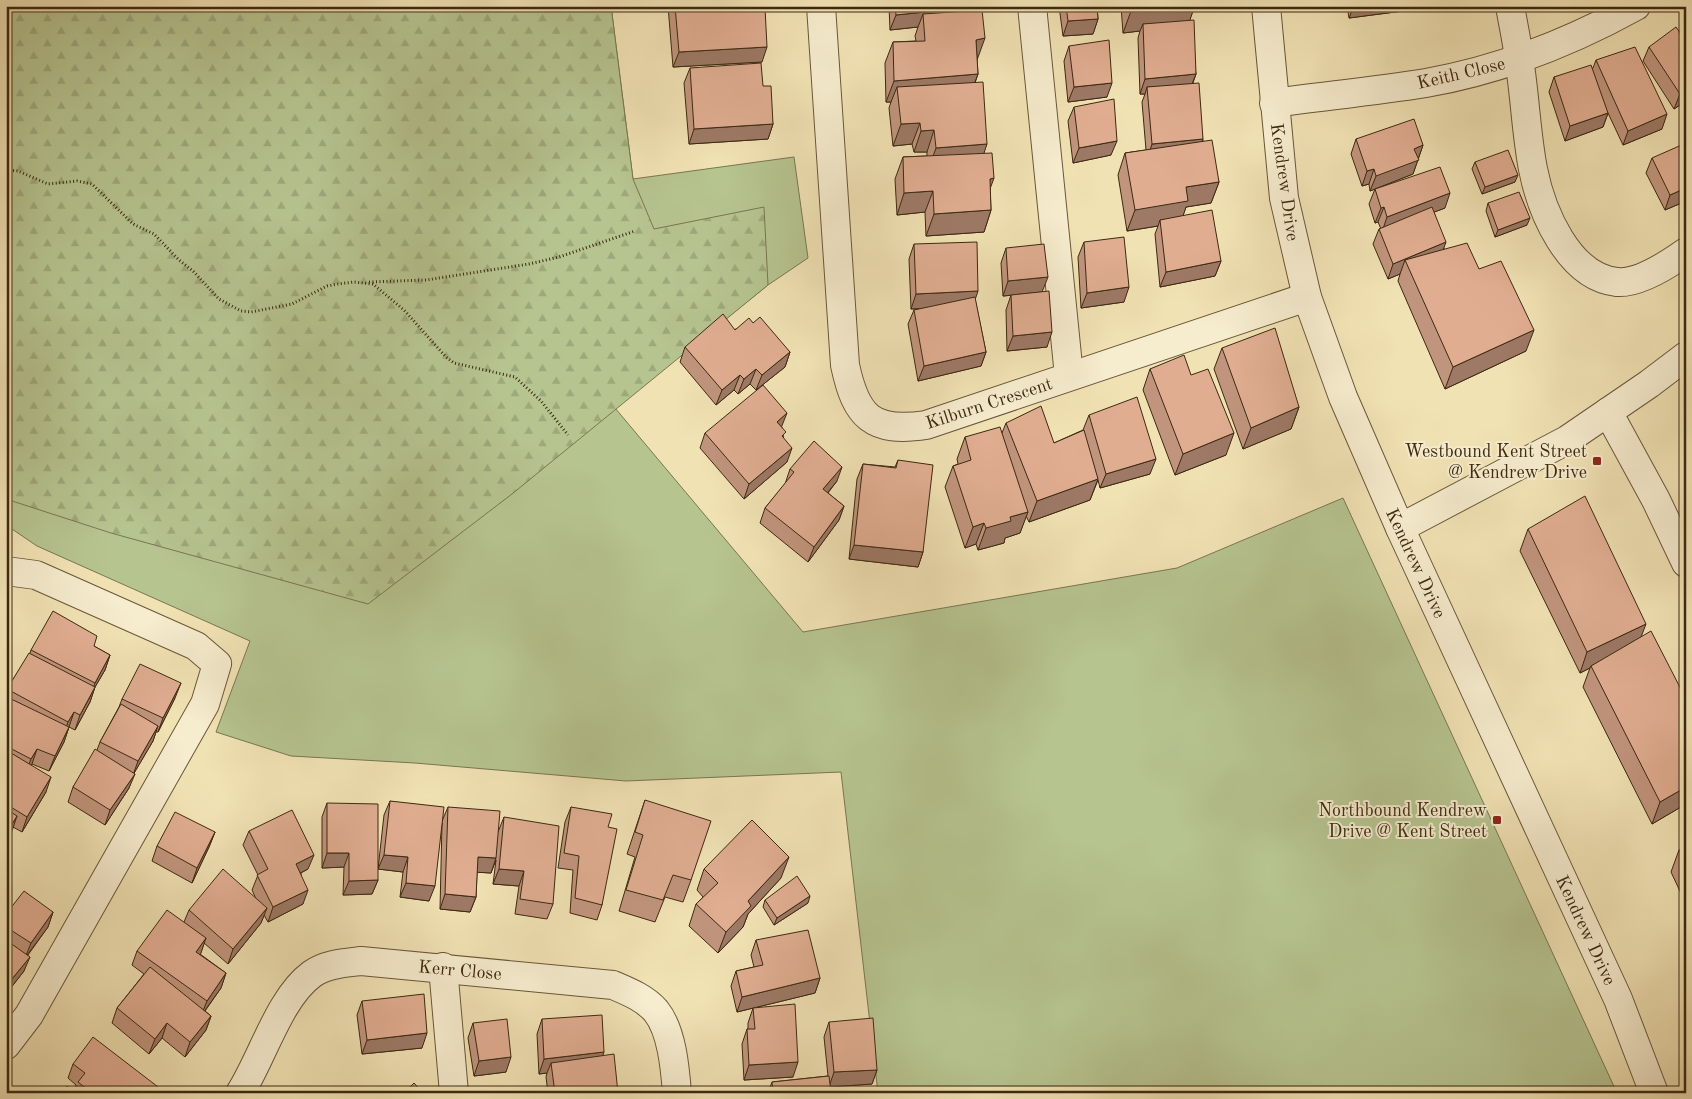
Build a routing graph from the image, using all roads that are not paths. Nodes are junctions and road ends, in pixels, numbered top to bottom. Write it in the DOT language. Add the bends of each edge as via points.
graph roads {
  1 [pos="821,6"];
  2 [pos="1032,6"];
  3 [pos="1266,6"];
  4 [pos="1510,6"];
  5 [pos="1636,6"];
  6 [pos="1519,58"];
  7 [pos="1274,103"];
  8 [pos="1686,252"];
  9 [pos="1307,297"];
  10 [pos="1686,356"];
  11 [pos="1069,376"];
  12 [pos="1608,412"];
  13 [pos="1400,528"];
  14 [pos="1686,563"];
  15 [pos="6,571"];
  16 [pos="443,967"];
  17 [pos="6,1045"];
  18 [pos="240,1093"];
  19 [pos="454,1093"];
  20 [pos="678,1093"];
  21 [pos="1654,1093"];
  1 -- 11 [label="street, Kilburn Crescent" via="844,365 857,406 871,420 905,428 926,425"];
  2 -- 11 [label="street"];
  3 -- 7 [label="street, Kendrew Drive"];
  4 -- 6 [label="street"];
  5 -- 6 [label="street, Keith Close" via="1596,28"];
  6 -- 7 [label="street, Keith Close" via="1427,82"];
  6 -- 8 [label="street" via="1539,194 1548,219 1577,261 1595,275 1617,282 1644,277"];
  7 -- 9 [label="street, Kendrew Drive" via="1284,198"];
  9 -- 11 [label="street, Kilburn Crescent"];
  9 -- 13 [label="street, Kendrew Drive" via="1343,397"];
  10 -- 12 [label="street"];
  12 -- 13 [label="street" via="1550,449"];
  12 -- 14 [label="street"];
  13 -- 21 [label="street, Kendrew Drive" via="1618,999"];
  15 -- 17 [label="street" via="36,575 196,646 217,664 205,704 29,1015"];
  16 -- 18 [label="street, Kerr Close" via="361,961 332,965 312,974 282,1012"];
  16 -- 19 [label="street"];
  16 -- 20 [label="street, Kerr Close" via="613,985 637,996 656,1011 668,1036"];
}
